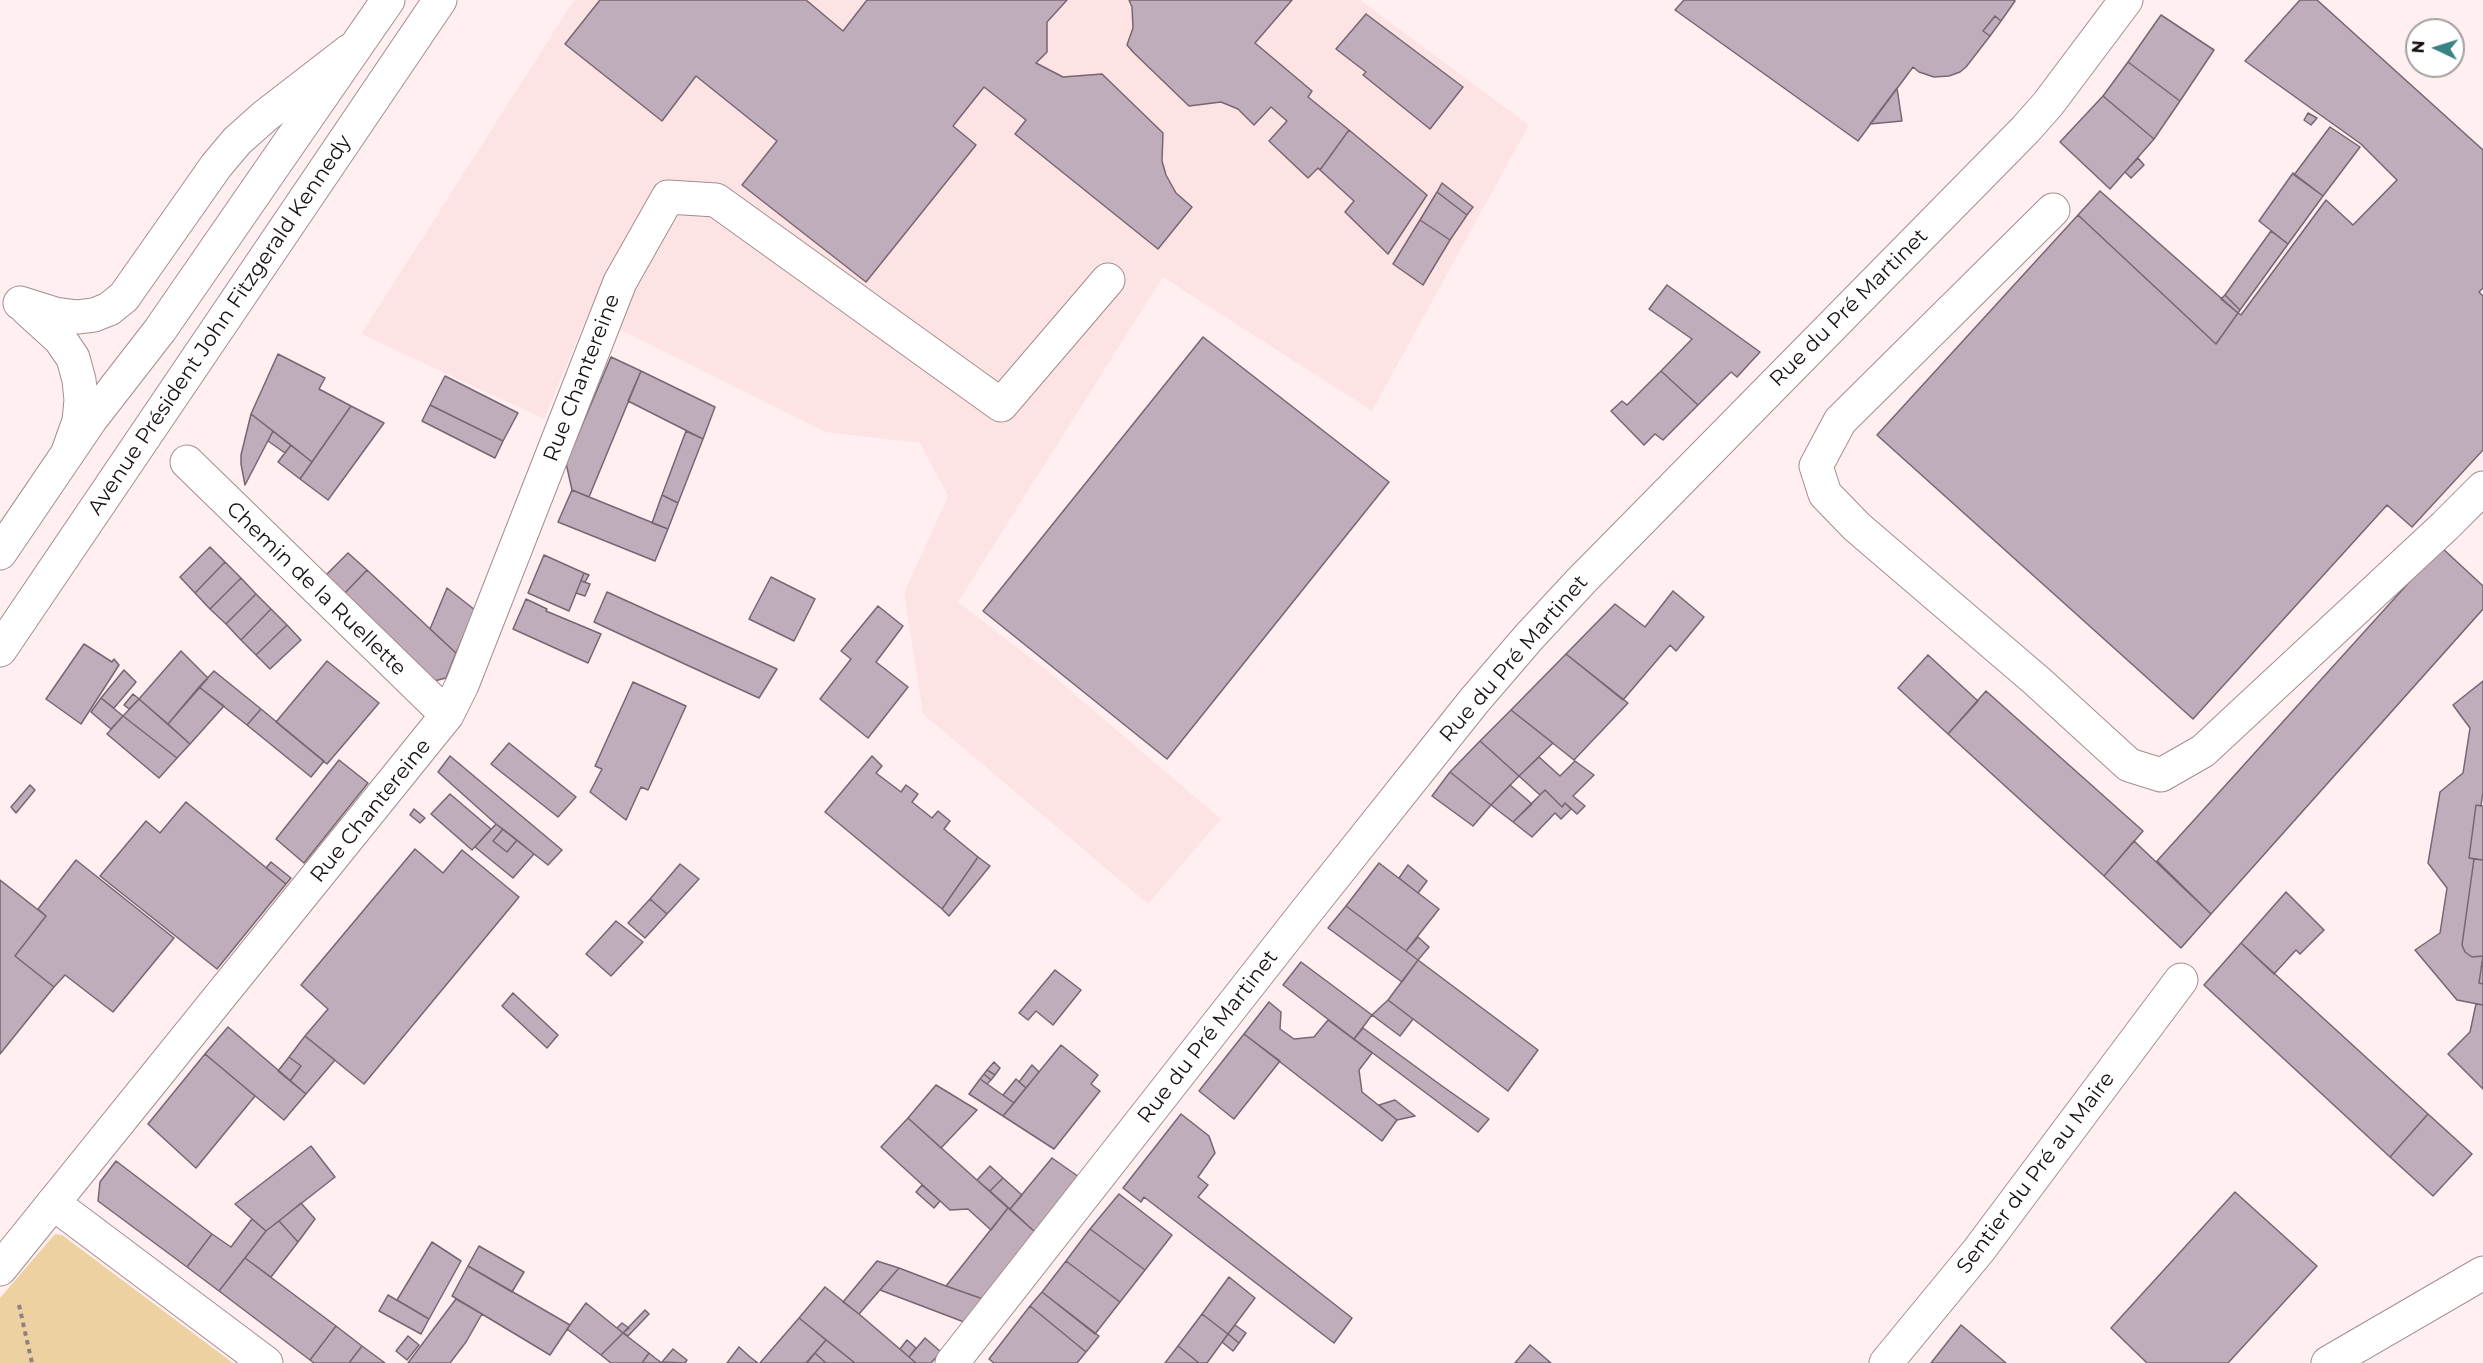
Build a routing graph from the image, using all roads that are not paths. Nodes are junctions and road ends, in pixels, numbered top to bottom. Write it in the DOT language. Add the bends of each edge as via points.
graph roads {
  1 [pos="388,0"];
  2 [pos="440,0"];
  3 [pos="2126,0"];
  4 [pos="358,44"];
  5 [pos="2053,210"];
  6 [pos="1108,280"];
  7 [pos="10,297"];
  8 [pos="69,451"];
  9 [pos="187,462"];
  10 [pos="2483,488"];
  11 [pos="0,553"];
  12 [pos="0,650"];
  13 [pos="447,715"];
  14 [pos="2181,980"];
  15 [pos="53,1203"];
  16 [pos="0,1269"];
  17 [pos="2483,1273"];
  18 [pos="2483,1294"];
  19 [pos="2441,1298"];
  20 [pos="266,1363"];
  21 [pos="952,1363"];
  22 [pos="1886,1363"];
  23 [pos="2328,1363"];
  1 -- 4 [label="street, Avenue Président John Fitzgerald Kennedy"];
  2 -- 12 [label="street, Avenue Président John Fitzgerald Kennedy"];
  3 -- 21 [label="street, Rue du Pré Martinet" via="2025,130 1529,637 1305,913"];
  4 -- 7 [label="street" via="237,141 117,303 94,315 77,317 55,314"];
  4 -- 8 [label="street, Avenue Président John Fitzgerald Kennedy" via="160,330"];
  5 -- 10 [label="street" via="1840,421 1816,466 1825,495 1857,527 2129,765 2161,775 2203,751"];
  6 -- 13 [label="street, Rue Chantereine" via="1001,405 716,200 668,197 620,282"];
  7 -- 8 [label="street" via="60,339 73,358 81,400"];
  8 -- 11 [label="street, Avenue Président John Fitzgerald Kennedy"];
  9 -- 13 [label="street, Chemin de la Ruellette"];
  13 -- 15 [label="street, Rue Chantereine"];
  14 -- 22 [label="street, Sentier du Pré au Maire" via="1979,1250"];
  15 -- 16 [label="street, Rue Chantereine"];
  15 -- 20 [label="street"];
  17 -- 19 [label="street"];
  18 -- 19 [label="street"];
  19 -- 23 [label="street"];
}
